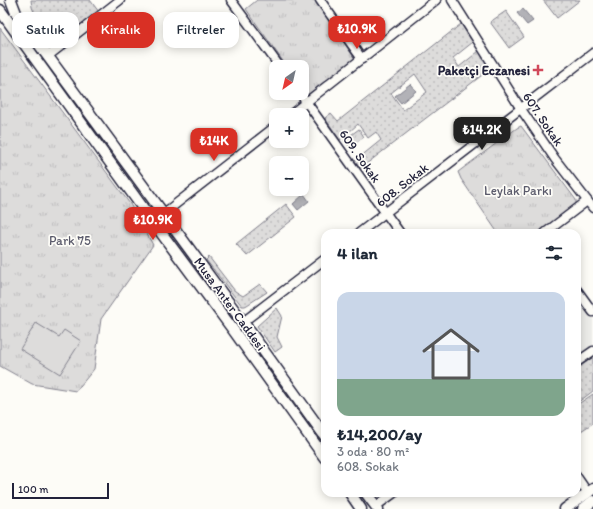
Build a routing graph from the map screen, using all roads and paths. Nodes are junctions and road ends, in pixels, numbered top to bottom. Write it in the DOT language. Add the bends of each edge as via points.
graph roads {
  1 [pos="11,0"];
  2 [pos="120,0"];
  3 [pos="231,0"];
  4 [pos="320,0"];
  5 [pos="436,0"];
  6 [pos="452,0"];
  7 [pos="0,10"];
  8 [pos="593,53"];
  9 [pos="48,56"];
  10 [pos="362,59"];
  11 [pos="275,60"];
  12 [pos="306,102"];
  13 [pos="299,108"];
  14 [pos="521,109"];
  15 [pos="269,131"];
  16 [pos="587,200"];
  17 [pos="593,208"];
  18 [pos="386,213"];
  19 [pos="163,214"];
  20 [pos="364,229"];
  21 [pos="397,229"];
  22 [pos="550,229"];
  23 [pos="321,262"];
  24 [pos="581,296"];
  25 [pos="593,312"];
  26 [pos="243,322"];
  27 [pos="593,351"];
  28 [pos="581,359"];
  29 [pos="321,430"];
  30 [pos="321,452"];
  31 [pos="581,482"];
  32 [pos="591,494"];
  33 [pos="353,497"];
  34 [pos="369,497"];
  35 [pos="389,497"];
  36 [pos="377,508"];
  37 [pos="361,509"];
  38 [pos="565,509"];
  39 [pos="582,509"];
  1 -- 9 [label="main road, Musa Anter Caddesi" via="16,13"];
  2 -- 9 [label="street"];
  3 -- 11 [label="street"];
  4 -- 10 [label="street"];
  5 -- 10 [label="street"];
  6 -- 14 [label="street, 607. Sokak"];
  7 -- 30 [label="main road, Musa Anter Caddesi"];
  8 -- 14 [label="street, 608. Sokak"];
  9 -- 19 [label="main road, Musa Anter Caddesi"];
  10 -- 12 [label="street"];
  12 -- 13 [label="street"];
  12 -- 18 [label="street, 609. Sokak"];
  14 -- 16 [label="street, 607. Sokak"];
  14 -- 18 [label="street, 608. Sokak"];
  15 -- 19 [label="street"];
  16 -- 17 [label="street, 607. Sokak"];
  16 -- 22 [label="street"];
  18 -- 20 [label="street, 608. Sokak"];
  18 -- 21 [label="street, 609. Sokak"];
  19 -- 26 [label="main road, Musa Anter Caddesi"];
  23 -- 26 [label="street"];
  24 -- 25 [label="street"];
  26 -- 29 [label="main road, Musa Anter Caddesi"];
  27 -- 28 [label="street"];
  31 -- 32 [label="street"];
  32 -- 38 [label="main road"];
  32 -- 39 [label="main road"];
  33 -- 37 [label="main road"];
  34 -- 36 [label="main road"];
  35 -- 36 [label="street"];
}
